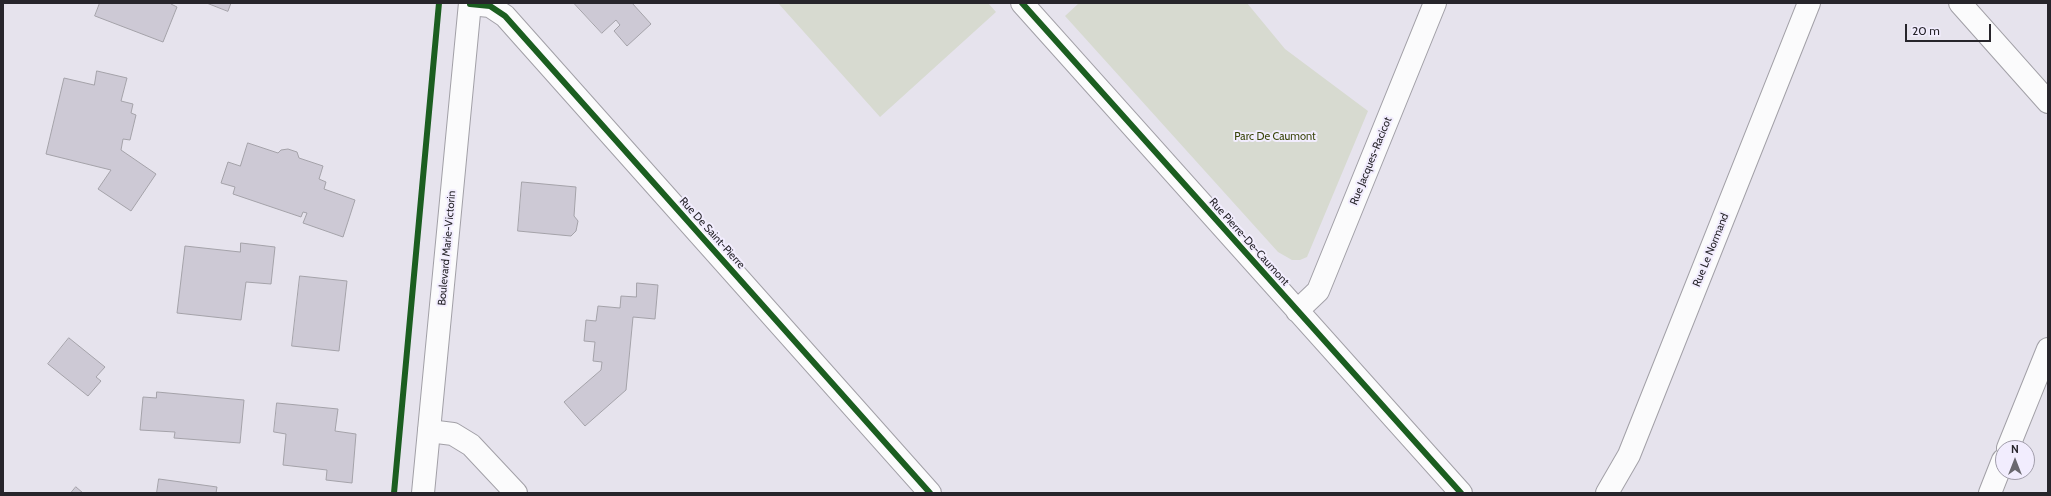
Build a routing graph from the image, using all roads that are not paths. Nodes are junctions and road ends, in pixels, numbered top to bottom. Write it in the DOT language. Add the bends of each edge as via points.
graph roads {
  1 [pos="470,3"];
  2 [pos="1022,3"];
  3 [pos="1435,3"];
  4 [pos="1809,3"];
  5 [pos="1960,3"];
  6 [pos="2048,102"];
  7 [pos="1297,311"];
  8 [pos="2048,349"];
  9 [pos="429,431"];
  10 [pos="2011,440"];
  11 [pos="1995,480"];
  12 [pos="423,493"];
  13 [pos="516,493"];
  14 [pos="930,493"];
  15 [pos="1462,493"];
  16 [pos="1607,493"];
  17 [pos="1990,493"];
  1 -- 9 [label="street, Boulevard Marie-Victorin"];
  1 -- 14 [label="street, Rue De Saint-Pierre" via="490,6 510,21"];
  2 -- 7 [label="street, Rue Pierre-De-Caumont"];
  3 -- 7 [label="street, Rue Jacques-Racicot" via="1318,291"];
  4 -- 16 [label="street, Rue Le Normand" via="1629,455"];
  5 -- 6 [label="street"];
  7 -- 15 [label="street, Rue Pierre-De-Caumont"];
  8 -- 10 [label="street"];
  9 -- 12 [label="street, Boulevard Marie-Victorin"];
  9 -- 13 [label="street" via="453,434 472,445"];
  11 -- 17 [label="street"];
}
